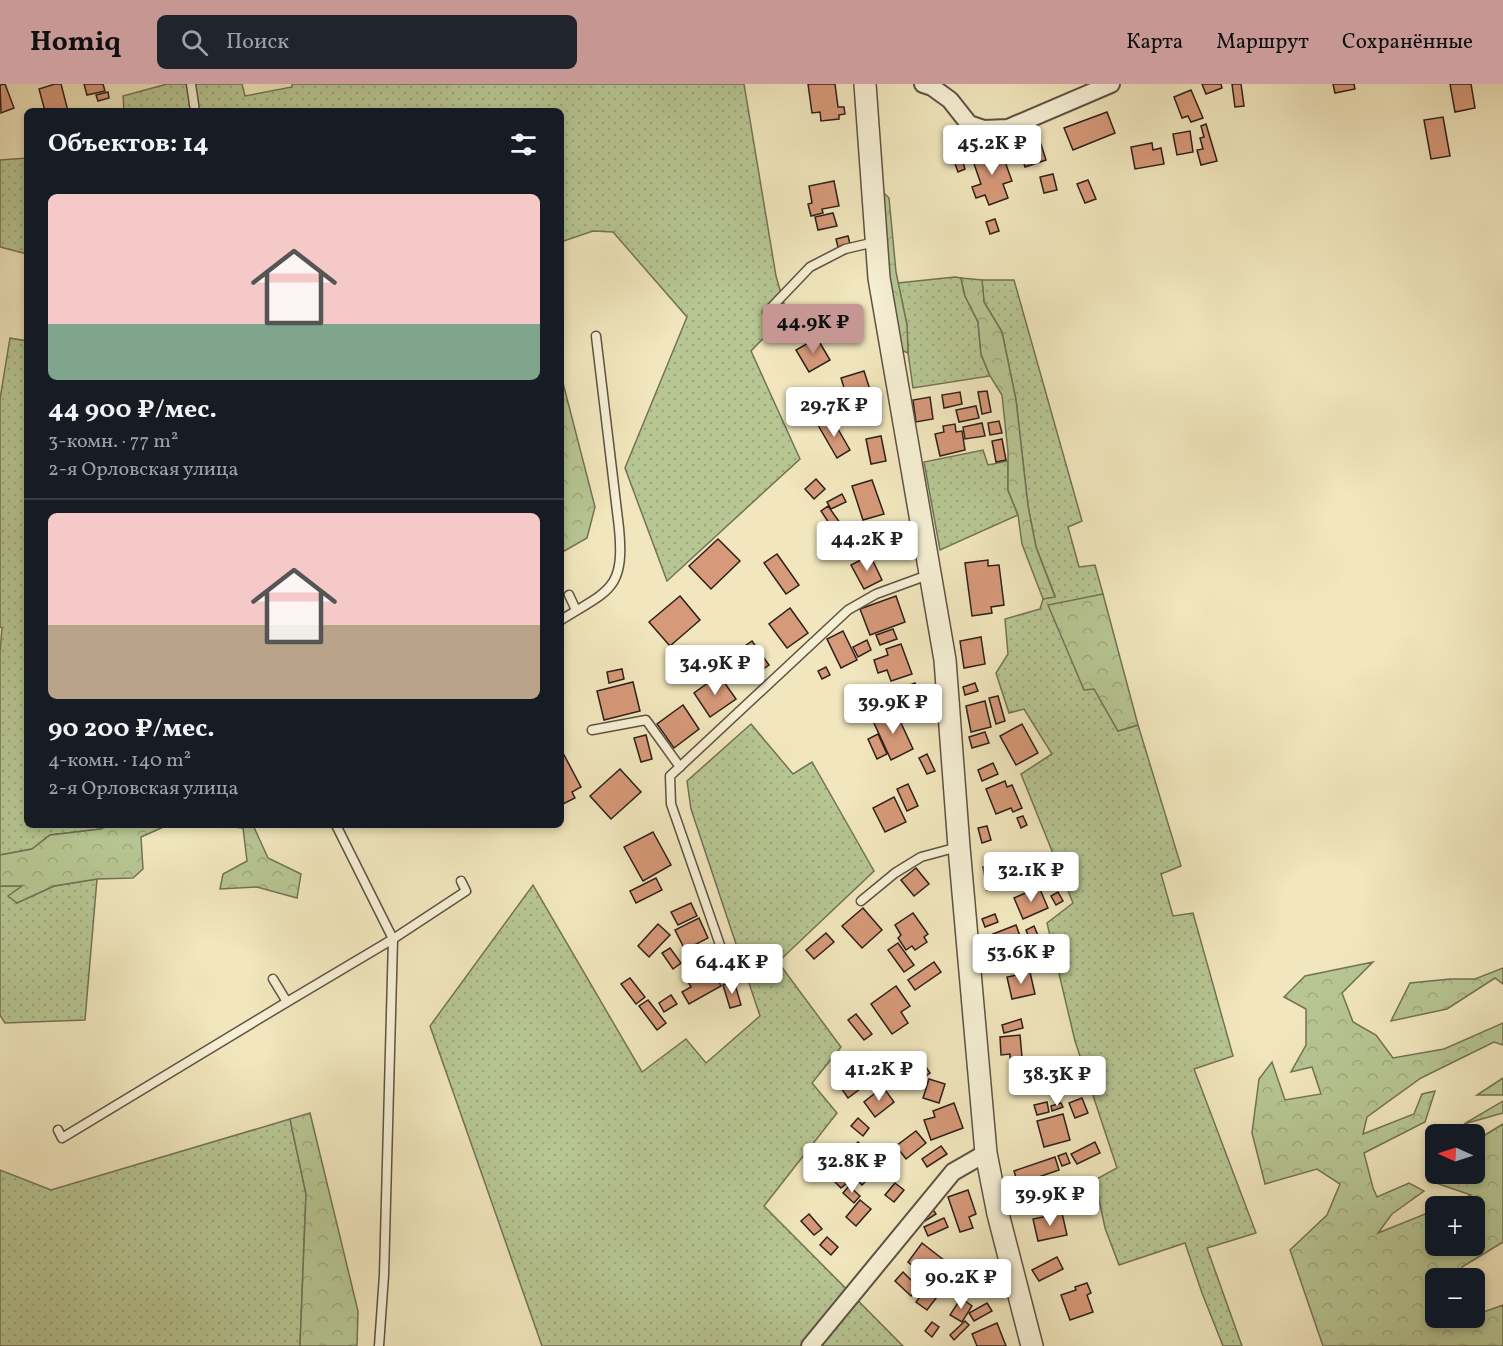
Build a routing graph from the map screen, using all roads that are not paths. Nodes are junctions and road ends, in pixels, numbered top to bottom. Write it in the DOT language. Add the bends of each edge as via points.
graph roads {
  1 [pos="191,84"];
  2 [pos="865,84"];
  3 [pos="1111,84"];
  4 [pos="930,85"];
  5 [pos="195,108"];
  6 [pos="877,242"];
  7 [pos="767,312"];
  8 [pos="596,336"];
  9 [pos="932,574"];
  10 [pos="569,595"];
  11 [pos="576,610"];
  12 [pos="564,618"];
  13 [pos="592,730"];
  14 [pos="680,767"];
  15 [pos="338,828"];
  16 [pos="958,847"];
  17 [pos="461,881"];
  18 [pos="861,901"];
  19 [pos="393,939"];
  20 [pos="728,968"];
  21 [pos="273,979"];
  22 [pos="287,1002"];
  23 [pos="58,1130"];
  24 [pos="986,1153"];
  25 [pos="379,1346"];
  26 [pos="810,1346"];
  27 [pos="1032,1346"];
  1 -- 5 [label="lane"];
  2 -- 6 [label="street"];
  3 -- 4 [label="street" via="1008,128 984,129 969,124 950,100"];
  6 -- 7 [label="lane" via="845,249 810,267"];
  6 -- 9 [label="street" via="879,278"];
  8 -- 11 [label="lane" via="621,551 615,581 604,593"];
  9 -- 14 [label="lane" via="876,594 848,610"];
  9 -- 16 [label="street" via="945,660"];
  10 -- 11 [label="lane"];
  11 -- 12 [label="lane"];
  13 -- 14 [label="lane" via="646,720"];
  14 -- 20 [label="lane" via="670,776 671,804"];
  15 -- 19 [label="lane"];
  16 -- 18 [label="lane" via="921,857"];
  16 -- 24 [label="street"];
  17 -- 19 [label="lane" via="466,891"];
  19 -- 22 [label="lane"];
  19 -- 25 [label="lane"];
  21 -- 22 [label="lane"];
  22 -- 23 [label="lane" via="62,1138"];
  24 -- 26 [label="street" via="953,1172"];
  24 -- 27 [label="street"];
}
